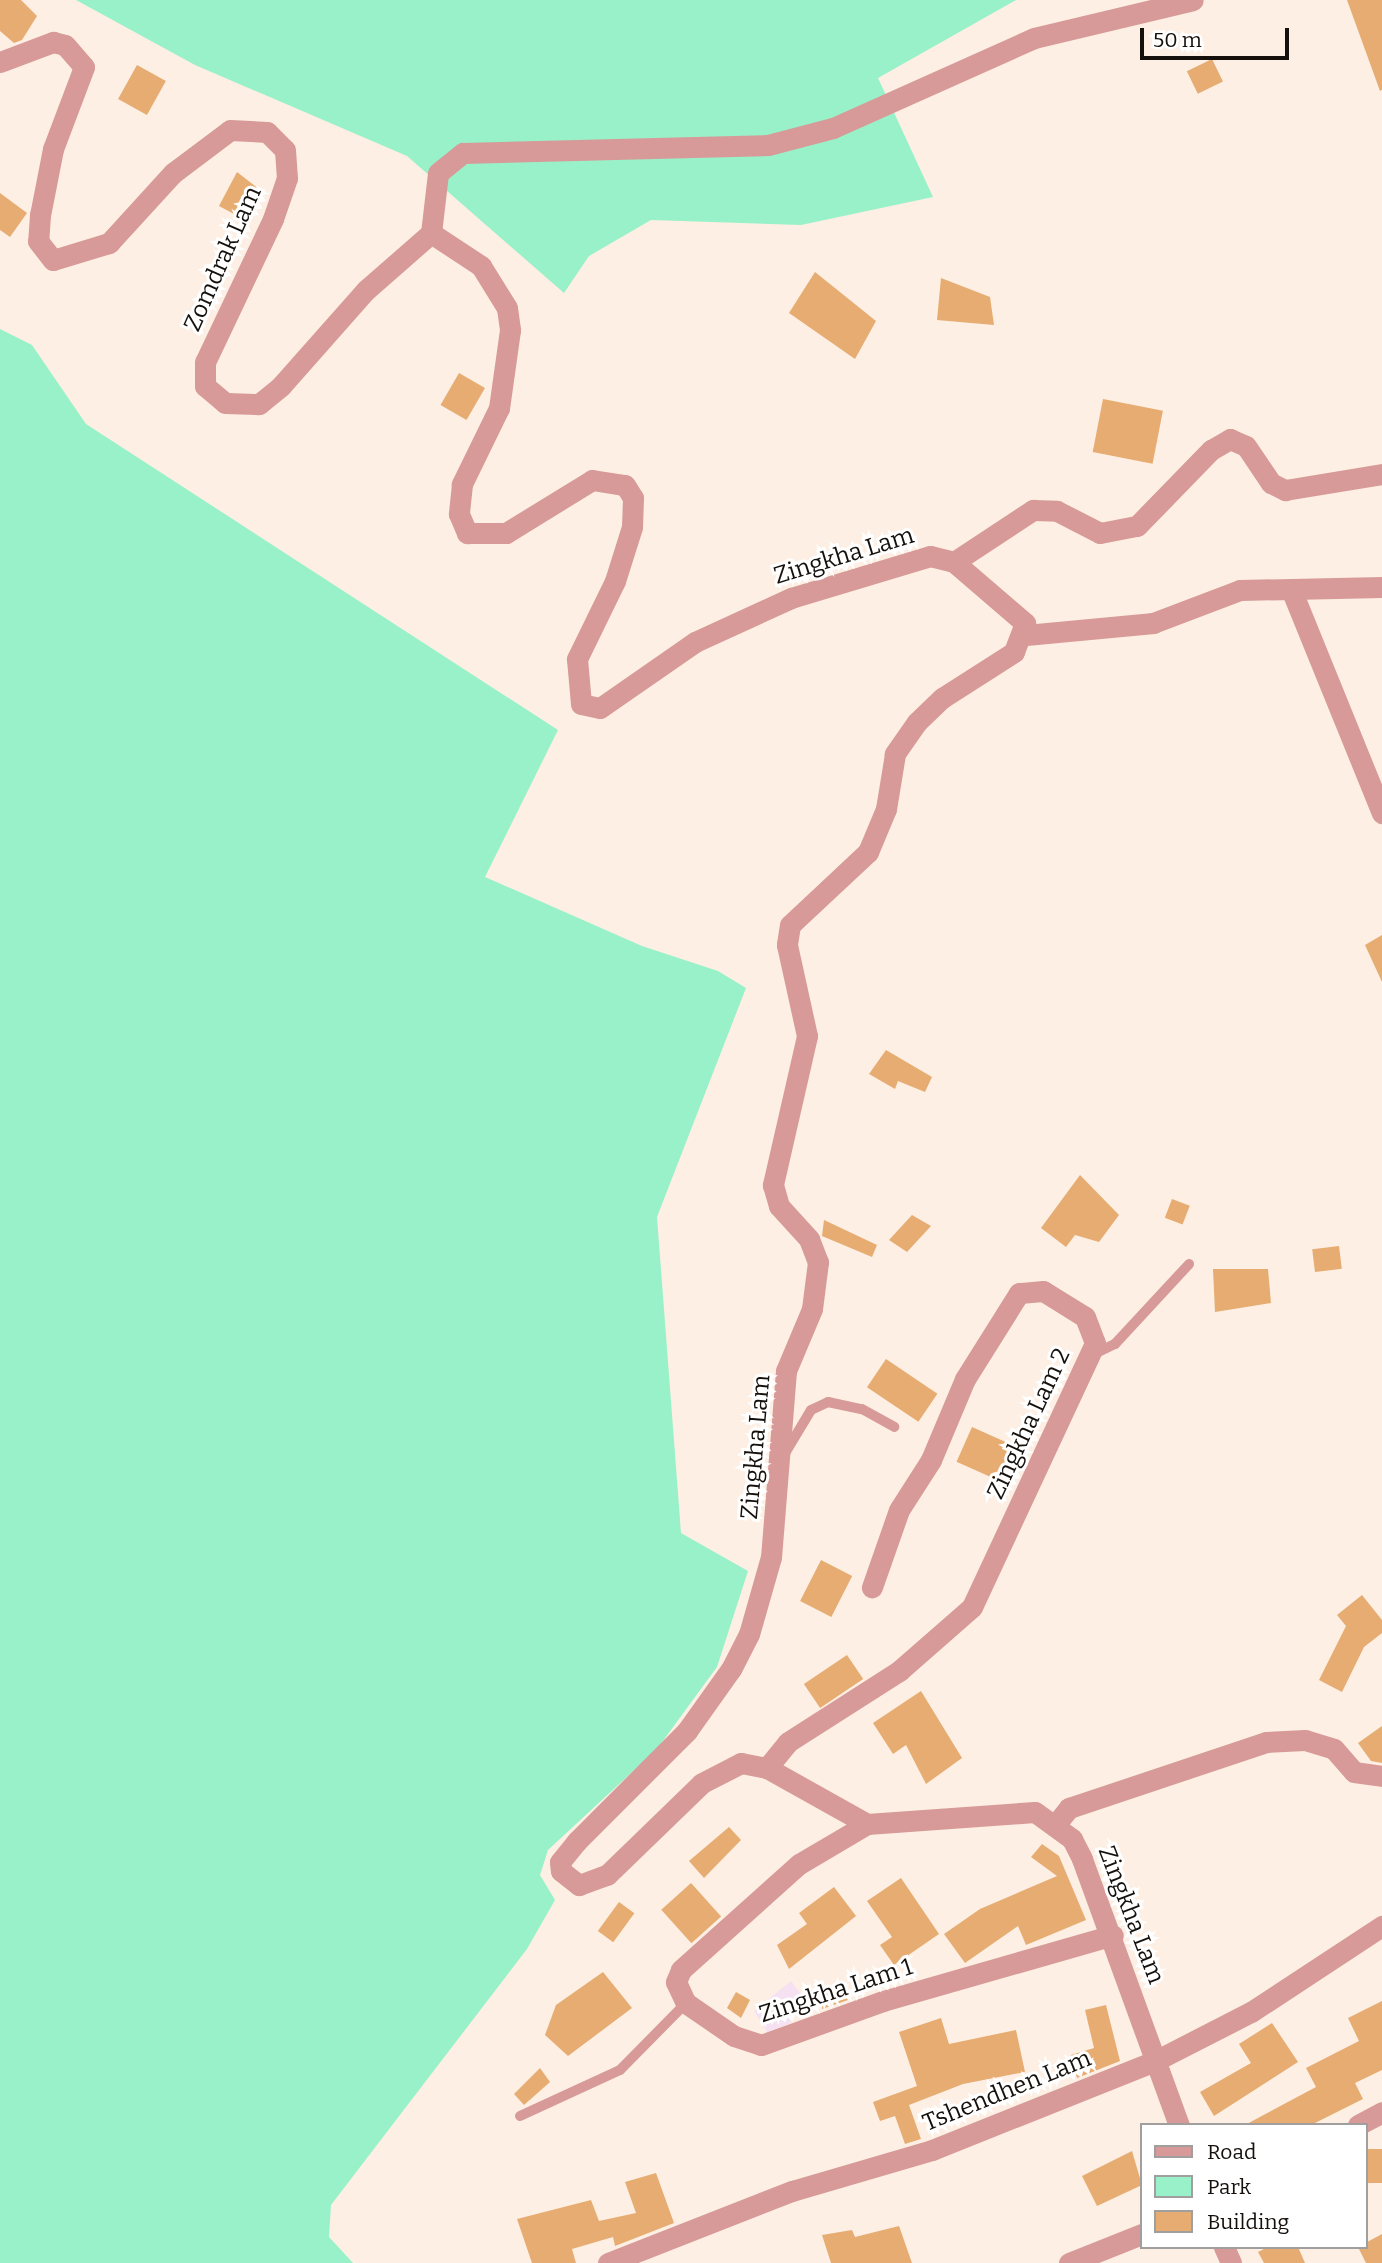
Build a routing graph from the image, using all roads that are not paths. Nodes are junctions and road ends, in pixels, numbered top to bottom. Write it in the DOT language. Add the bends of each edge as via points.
graph roads {
  1 [pos="1193,0"];
  2 [pos="0,62"];
  3 [pos="431,233"];
  4 [pos="1382,474"];
  5 [pos="954,562"];
  6 [pos="1382,587"];
  7 [pos="1291,589"];
  8 [pos="1026,635"];
  9 [pos="1382,813"];
  10 [pos="1189,1264"];
  11 [pos="1090,1356"];
  12 [pos="894,1427"];
  13 [pos="779,1463"];
  14 [pos="872,1587"];
  15 [pos="767,1768"];
  16 [pos="1382,1776"];
  17 [pos="867,1824"];
  18 [pos="1056,1824"];
  19 [pos="1382,1927"];
  20 [pos="1113,1935"];
  21 [pos="687,2003"];
  22 [pos="1157,2060"];
  23 [pos="1382,2112"];
  24 [pos="520,2116"];
  25 [pos="1179,2123"];
  26 [pos="1362,2123"];
  27 [pos="1140,2235"];
  28 [pos="608,2263"];
  29 [pos="1069,2263"];
  1 -- 3 [label="street" via="1034,38 833,128 768,145 463,153 438,173"];
  2 -- 3 [label="street, Zomdrak Lam" via="53,42 65,45 83,67 53,149 40,215 38,241 53,260 109,243 173,173 230,130 267,132 285,150 287,178 273,219 205,362 205,386 225,403 259,404 281,386 366,290"];
  3 -- 5 [label="street, Zingkha Lam" via="481,266 507,308 510,330 499,408 462,484 459,514 467,533 506,533 592,480 625,485 633,498 632,527 615,582 577,660 581,704 600,708 695,642 791,598 917,559"];
  4 -- 5 [label="street" via="1285,490 1271,483 1246,446 1230,439 1211,450 1138,526 1100,533 1057,511 1033,510"];
  5 -- 8 [label="street" via="1017,611"];
  6 -- 7 [label="street"];
  7 -- 8 [label="street" via="1222,594 1153,623"];
  7 -- 9 [label="street"];
  8 -- 13 [label="street, Zingkha Lam" via="1014,652 942,698 917,722 895,754 886,808 868,852 790,925 787,945 807,1036 773,1185 779,1206 809,1239 818,1262 812,1309 786,1371"];
  10 -- 11 [label="lane" via="1115,1345"];
  11 -- 14 [label="street, Zingkha Lam 2" via="1094,1335 1085,1317 1043,1291 1019,1293 970,1368 931,1460 899,1510"];
  11 -- 15 [label="street, Zingkha Lam 2" via="972,1607 899,1671 788,1742"];
  12 -- 13 [label="lane" via="862,1409 828,1402 811,1410"];
  13 -- 15 [label="street, Zingkha Lam" via="771,1557 749,1634 731,1669 687,1731 560,1862 561,1871 579,1885 607,1875 702,1783 741,1763"];
  15 -- 17 [label="street, Zingkha Lam"];
  16 -- 18 [label="street" via="1354,1772 1334,1749 1305,1740 1266,1742 1069,1808"];
  17 -- 18 [label="street, Zingkha Lam" via="1004,1810 1035,1812"];
  17 -- 21 [label="street" via="799,1864 681,1970 676,1982"];
  18 -- 20 [label="street, Zingkha Lam" via="1077,1849"];
  19 -- 22 [label="street, Tshendhen Lam" via="1251,2012"];
  20 -- 21 [label="street, Zingkha Lam 1" via="883,2001 761,2045 734,2036"];
  20 -- 22 [label="street, Zingkha Lam"];
  21 -- 24 [label="lane" via="620,2070"];
  22 -- 25 [label="street, Zingkha Lam"];
  22 -- 28 [label="street, Tshendhen Lam" via="932,2150 792,2192"];
  23 -- 26 [label="street"];
  27 -- 29 [label="street"];
}
